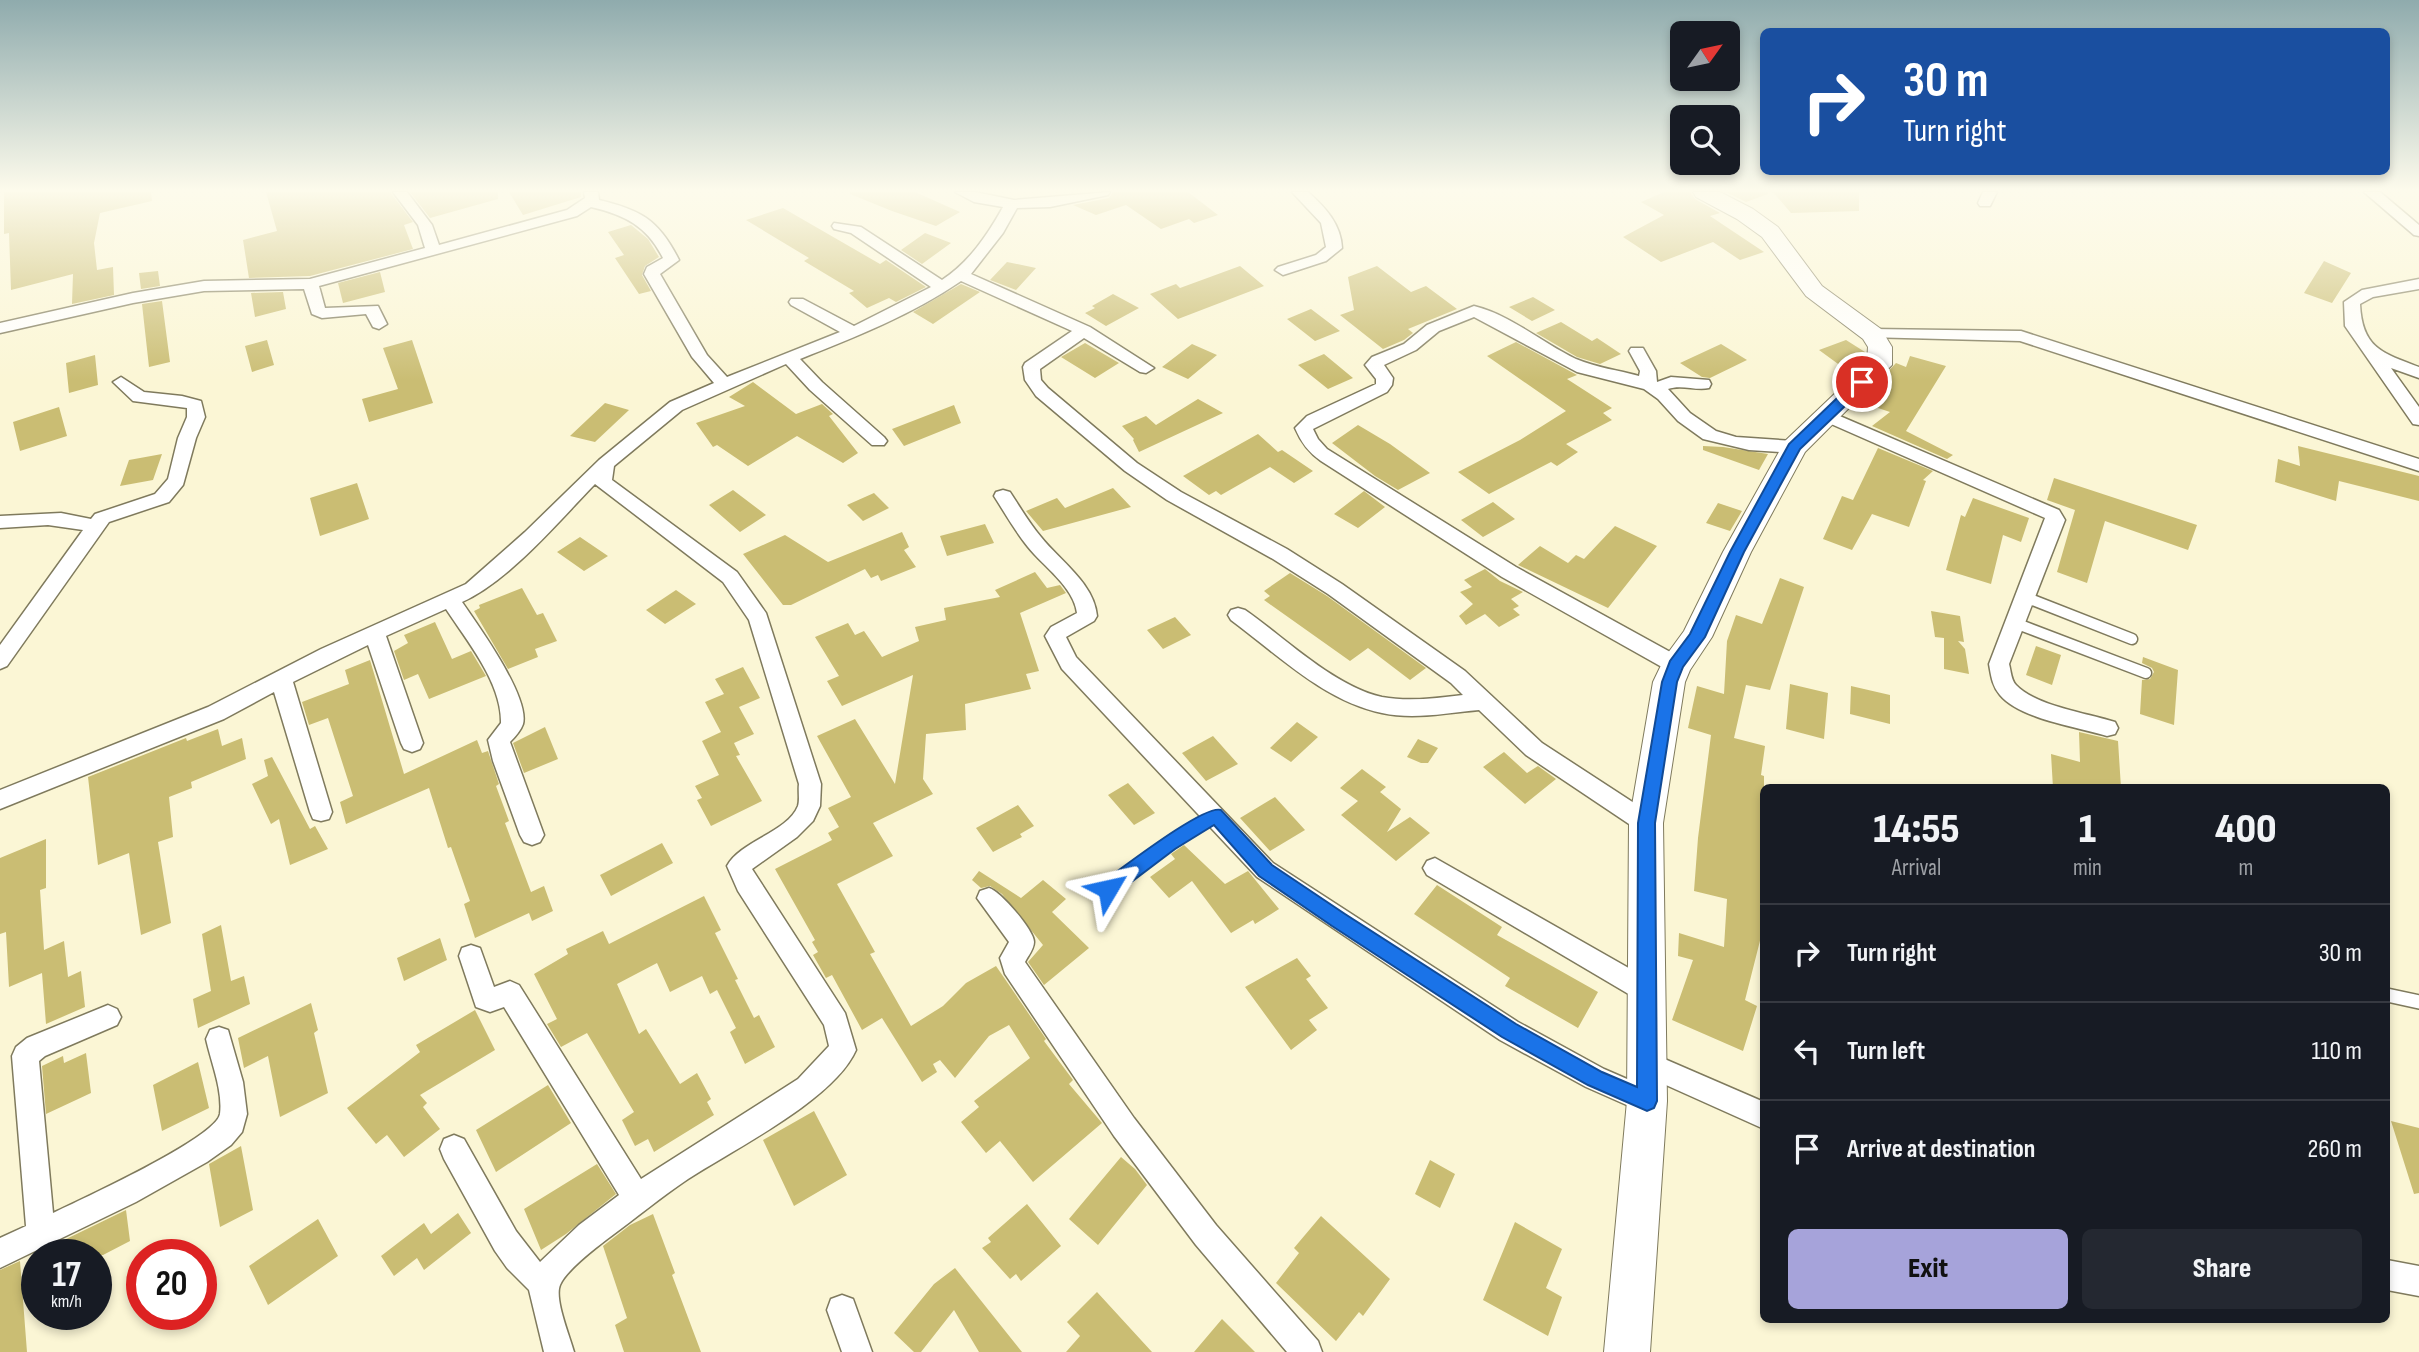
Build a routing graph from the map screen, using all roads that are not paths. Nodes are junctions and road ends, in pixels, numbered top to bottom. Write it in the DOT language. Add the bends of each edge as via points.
graph roads {
  1 [pos="418,255"];
  2 [pos="668,255"];
  3 [pos="903,255"];
  4 [pos="979,255"];
  5 [pos="1324,255"];
  6 [pos="1788,255"];
  7 [pos="1283,270"];
  8 [pos="951,281"];
  9 [pos="310,284"];
  10 [pos="2419,284"];
  11 [pos="797,302"];
  12 [pos="379,324"];
  13 [pos="0,328"];
  14 [pos="1084,330"];
  15 [pos="852,332"];
  16 [pos="1872,334"];
  17 [pos="1637,351"];
  18 [pos="2371,355"];
  19 [pos="789,357"];
  20 [pos="1146,368"];
  21 [pos="2419,373"];
  22 [pos="121,382"];
  23 [pos="1703,384"];
  24 [pos="725,385"];
  25 [pos="1652,386"];
  26 [pos="1828,416"];
  27 [pos="2419,420"];
  28 [pos="878,441"];
  29 [pos="1794,447"];
  30 [pos="605,464"];
  31 [pos="2419,465"];
  32 [pos="1003,496"];
  33 [pos="0,522"];
  34 [pos="95,528"];
  35 [pos="2025,597"];
  36 [pos="450,600"];
  37 [pos="1238,615"];
  38 [pos="2015,622"];
  39 [pos="375,634"];
  40 [pos="2132,639"];
  41 [pos="0,661"];
  42 [pos="1676,665"];
  43 [pos="2146,673"];
  44 [pos="281,679"];
  45 [pos="1484,701"];
  46 [pos="2107,728"];
  47 [pos="412,743"];
  48 [pos="0,800"];
  49 [pos="321,812"];
  50 [pos="1215,815"];
  51 [pos="1646,823"];
  52 [pos="532,835"];
  53 [pos="1435,868"];
  54 [pos="1108,889"];
  55 [pos="989,898"];
  56 [pos="471,957"];
  57 [pos="1646,991"];
  58 [pos="2390,996"];
  59 [pos="2419,1002"];
  60 [pos="108,1017"];
  61 [pos="219,1039"];
  62 [pos="1646,1063"];
  63 [pos="1647,1101"];
  64 [pos="1760,1110"];
  65 [pos="454,1149"];
  66 [pos="638,1199"];
  67 [pos="41,1233"];
  68 [pos="0,1253"];
  69 [pos="2390,1276"];
  70 [pos="2419,1282"];
  71 [pos="544,1283"];
  72 [pos="842,1310"];
  73 [pos="559,1352"];
  74 [pos="857,1352"];
  75 [pos="1307,1352"];
  76 [pos="1627,1352"];
  1 -- 9 [label="street"];
  2 -- 24 [label="street" via="671,260 652,274 700,357"];
  3 -- 8 [label="street"];
  4 -- 8 [label="street"];
  5 -- 7 [label="street"];
  6 -- 16 [label="street" via="1814,290"];
  8 -- 14 [label="street"];
  8 -- 15 [label="street"];
  9 -- 12 [label="street" via="318,311 372,309"];
  9 -- 13 [label="street" via="204,286"];
  10 -- 18 [label="street" via="2368,293 2352,302 2353,326"];
  11 -- 15 [label="street"];
  14 -- 20 [label="street"];
  14 -- 45 [label="street" via="1031,367 1033,380 1050,400 1131,467 1335,589 1458,677"];
  15 -- 19 [label="street"];
  16 -- 26 [label="street" via="1880,347 1879,366"];
  16 -- 31 [label="street" via="2021,336"];
  17 -- 25 [label="street"];
  18 -- 21 [label="street"];
  18 -- 27 [label="street"];
  19 -- 24 [label="street"];
  19 -- 28 [label="street"];
  22 -- 34 [label="street" via="139,397 195,405 196,417 177,481 162,498 102,518"];
  23 -- 25 [label="street"];
  24 -- 30 [label="street" via="676,406"];
  25 -- 29 [label="street" via="1718,441"];
  25 -- 42 [label="street" via="1586,370 1474,311 1433,328 1410,347 1378,361 1373,365 1384,378 1381,388 1304,428 1309,443 1318,450 1489,561 1604,629"];
  26 -- 29 [label="street"];
  26 -- 35 [label="street" via="2052,514 2056,520"];
  29 -- 42 [label="street" via="1697,637"];
  30 -- 36 [label="street" via="494,571"];
  30 -- 66 [label="street" via="603,482 730,577 759,618 810,784 809,808 799,823 739,866 746,884 836,1021 843,1050 807,1088"];
  32 -- 50 [label="street" via="1088,609 1080,621 1058,631 1055,644"];
  33 -- 34 [label="street" via="85,522"];
  34 -- 41 [label="street"];
  35 -- 38 [label="street"];
  35 -- 40 [label="lane"];
  36 -- 39 [label="street"];
  36 -- 52 [label="street" via="500,678 513,714 499,740"];
  37 -- 45 [label="street" via="1356,696 1379,705"];
  38 -- 43 [label="lane"];
  38 -- 46 [label="street" via="1999,664 2006,689 2028,703"];
  39 -- 44 [label="street"];
  39 -- 47 [label="street"];
  42 -- 51 [label="street"];
  44 -- 48 [label="street" via="216,713"];
  44 -- 49 [label="street"];
  45 -- 51 [label="street" via="1534,749"];
  50 -- 54 [label="lane"];
  50 -- 63 [label="street" via="1265,870 1339,920 1509,1031"];
  51 -- 57 [label="street"];
  53 -- 57 [label="street"];
  55 -- 75 [label="street" via="1022,940 1012,958 1014,966 1124,1126 1206,1235"];
  56 -- 66 [label="street" via="485,999 510,993"];
  57 -- 62 [label="street"];
  58 -- 59 [label="lane"];
  60 -- 67 [label="street" via="25,1056"];
  61 -- 67 [label="street" via="234,1110 232,1127 174,1167"];
  62 -- 63 [label="street"];
  62 -- 64 [label="street"];
  63 -- 76 [label="street"];
  65 -- 71 [label="street" via="513,1252 530,1275"];
  66 -- 71 [label="street" via="589,1235 554,1267"];
  67 -- 68 [label="street"];
  69 -- 70 [label="street"];
  71 -- 73 [label="street"];
  72 -- 74 [label="street"];
}
